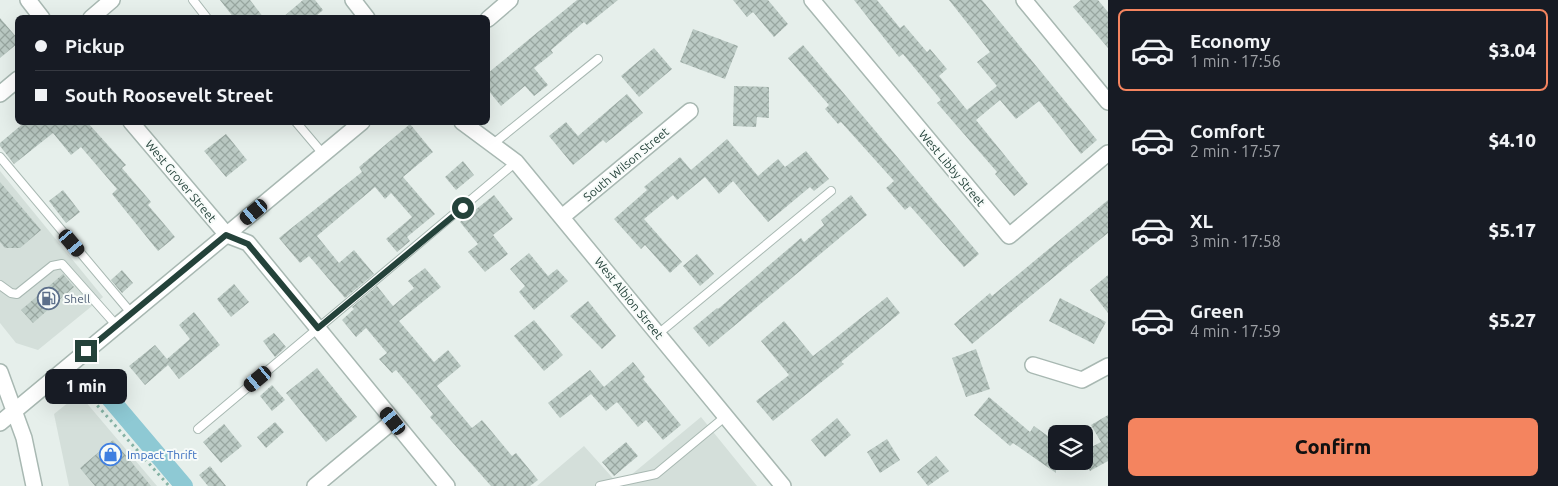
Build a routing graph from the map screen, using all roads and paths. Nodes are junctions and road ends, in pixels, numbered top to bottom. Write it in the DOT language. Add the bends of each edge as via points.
graph roads {
  1 [pos="28,0"];
  2 [pos="112,0"];
  3 [pos="193,0"];
  4 [pos="352,0"];
  5 [pos="510,0"];
  6 [pos="812,0"];
  7 [pos="1024,0"];
  8 [pos="40,15"];
  9 [pos="94,15"];
  10 [pos="205,15"];
  11 [pos="364,15"];
  12 [pos="490,17"];
  13 [pos="598,60"];
  14 [pos="15,82"];
  15 [pos="0,94"];
  16 [pos="1108,102"];
  17 [pos="690,111"];
  18 [pos="134,125"];
  19 [pos="299,125"];
  20 [pos="359,125"];
  21 [pos="466,125"];
  22 [pos="493,144"];
  23 [pos="1108,153"];
  24 [pos="324,155"];
  25 [pos="0,157"];
  26 [pos="516,162"];
  27 [pos="831,191"];
  28 [pos="562,217"];
  29 [pos="226,235"];
  30 [pos="0,285"];
  31 [pos="132,314"];
  32 [pos="117,326"];
  33 [pos="318,328"];
  34 [pos="658,334"];
  35 [pos="1033,366"];
  36 [pos="1108,366"];
  37 [pos="0,372"];
  38 [pos="80,386"];
  39 [pos="14,411"];
  40 [pos="726,416"];
  41 [pos="393,421"];
  42 [pos="0,423"];
  43 [pos="198,429"];
  44 [pos="34,486"];
  45 [pos="169,486"];
  46 [pos="315,486"];
  47 [pos="446,486"];
  48 [pos="600,486"];
  49 [pos="784,486"];
  1 -- 8 [label="street"];
  2 -- 9 [label="street"];
  3 -- 10 [label="lane"];
  4 -- 11 [label="street"];
  5 -- 12 [label="street"];
  6 -- 23 [label="street, West Libby Street" via="1009,236"];
  7 -- 16 [label="street"];
  13 -- 22 [label="lane"];
  14 -- 15 [label="street"];
  17 -- 28 [label="street, South Wilson Street"];
  18 -- 29 [label="street, West Grover Street"];
  19 -- 24 [label="lane"];
  20 -- 24 [label="street"];
  21 -- 22 [label="street, West Albion Street"];
  22 -- 26 [label="street, West Albion Street"];
  24 -- 29 [label="street"];
  25 -- 31 [label="lane"];
  26 -- 28 [label="street, West Albion Street"];
  26 -- 33 [label="lane"];
  27 -- 34 [label="lane"];
  28 -- 34 [label="street, West Albion Street"];
  29 -- 31 [label="street"];
  29 -- 33 [label="street, West Grover Street" via="248,244"];
  30 -- 32 [label="lane" via="18,294 52,266 62,264"];
  31 -- 32 [label="street"];
  32 -- 39 [label="street"];
  33 -- 41 [label="street, West Grover Street"];
  33 -- 43 [label="lane"];
  34 -- 40 [label="street, West Albion Street"];
  35 -- 36 [label="street" via="1082,380"];
  37 -- 39 [label="street"];
  38 -- 45 [label="path"];
  39 -- 42 [label="street"];
  39 -- 44 [label="street" via="24,438"];
  40 -- 48 [label="lane" via="656,474"];
  40 -- 49 [label="street, West Albion Street"];
  41 -- 46 [label="street"];
  41 -- 47 [label="street, West Grover Street"];
}
